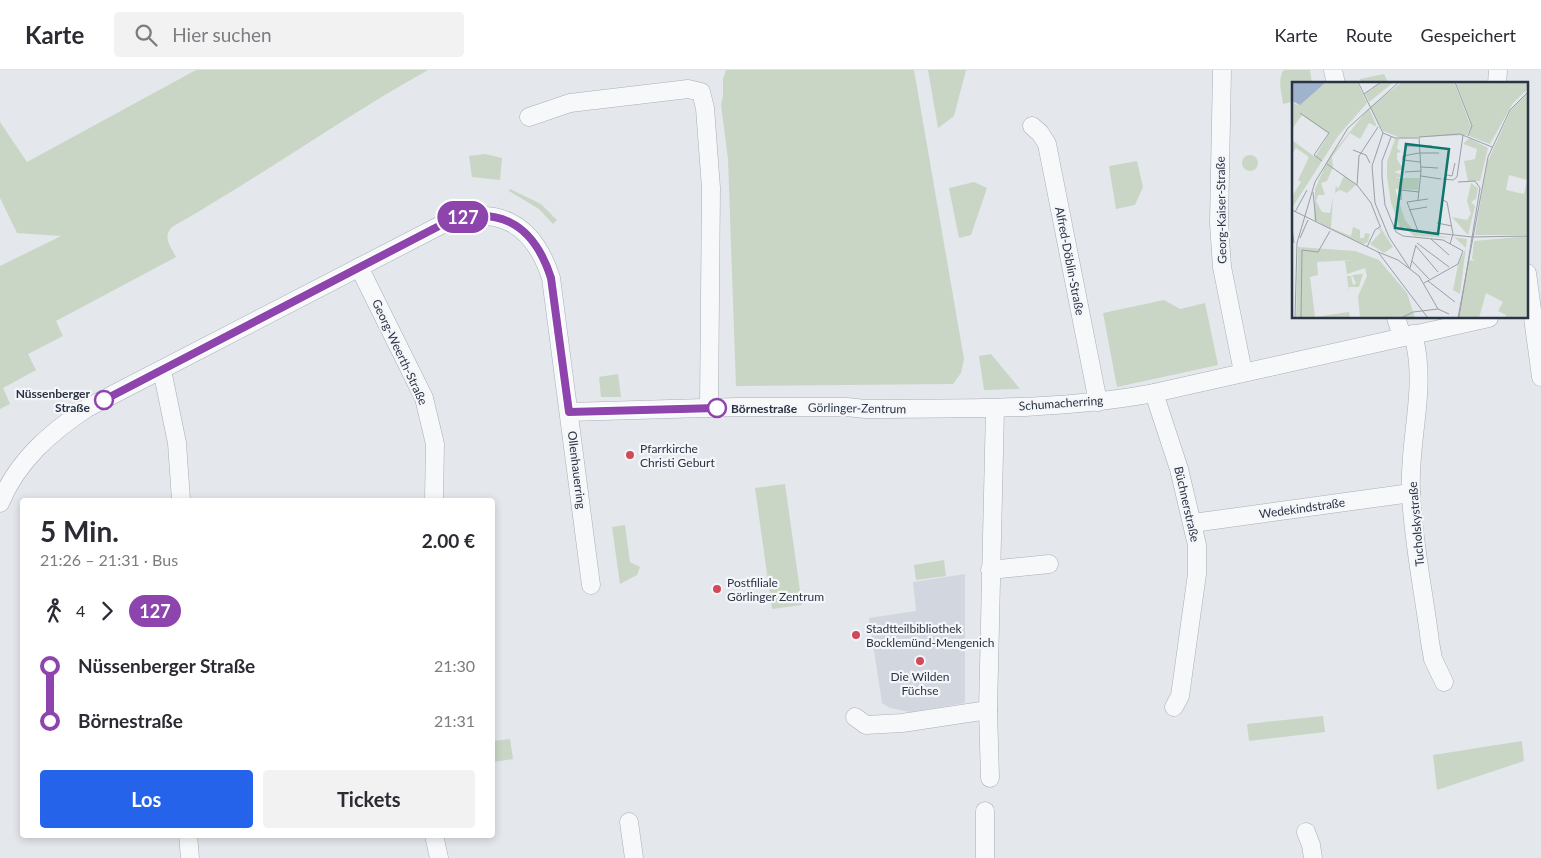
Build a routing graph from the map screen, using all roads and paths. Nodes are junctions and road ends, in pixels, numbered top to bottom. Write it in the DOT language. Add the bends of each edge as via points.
graph roads {
  1 [pos="1221,73"];
  2 [pos="529,117"];
  3 [pos="1032,126"];
  4 [pos="359,267"];
  5 [pos="1528,278"];
  6 [pos="1534,308"];
  7 [pos="1397,319"];
  8 [pos="1484,319"];
  9 [pos="1408,335"];
  10 [pos="162,370"];
  11 [pos="1243,372"];
  12 [pos="1541,378"];
  13 [pos="1154,393"];
  14 [pos="1098,402"];
  15 [pos="709,408"];
  16 [pos="994,408"];
  17 [pos="569,412"];
  18 [pos="1411,493"];
  19 [pos="182,498"];
  20 [pos="434,498"];
  21 [pos="0,503"];
  22 [pos="1193,523"];
  23 [pos="1050,564"];
  24 [pos="990,570"];
  25 [pos="591,585"];
  26 [pos="1444,682"];
  27 [pos="1174,708"];
  28 [pos="988,710"];
  29 [pos="856,717"];
  30 [pos="990,778"];
  31 [pos="984,811"];
  32 [pos="629,822"];
  33 [pos="1306,832"];
  34 [pos="188,838"];
  35 [pos="435,838"];
  36 [pos="190,858"];
  37 [pos="439,858"];
  38 [pos="634,858"];
  39 [pos="985,858"];
  40 [pos="1313,858"];
  1 -- 11 [label="street, Georg-Kaiser-Straße" via="1219,223 1222,267"];
  2 -- 15 [label="street" via="570,103 688,88 701,92 711,188"];
  3 -- 14 [label="street, Alfred-Döblin-Straße" via="1047,144"];
  4 -- 10 [label="street, Ollenhauerring"];
  4 -- 17 [label="street, Ollenhauerring" via="461,217 497,217 526,232 539,246 551,278"];
  4 -- 20 [label="street, Georg-Weerth-Straße" via="424,398 435,444"];
  5 -- 6 [label="street"];
  6 -- 12 [label="street"];
  7 -- 9 [label="street, Tucholskystraße"];
  8 -- 9 [label="street, Schumacherring"];
  9 -- 11 [label="street, Schumacherring"];
  9 -- 18 [label="street, Tucholskystraße" via="1419,356 1420,381"];
  10 -- 19 [label="street" via="177,443"];
  10 -- 21 [label="street, Ollenhauerring" via="87,408 56,429 35,449 9,484"];
  11 -- 13 [label="street, Schumacherring"];
  13 -- 14 [label="street, Schumacherring"];
  13 -- 22 [label="street, Büchnerstraße"];
  14 -- 16 [label="street, Schumacherring"];
  15 -- 16 [label="street, Görlinger-Zentrum"];
  15 -- 17 [label="street, Görlinger-Zentrum"];
  16 -- 24 [label="street"];
  17 -- 25 [label="street, Ollenhauerring"];
  18 -- 22 [label="street, Wedekindstraße"];
  18 -- 26 [label="street, Tucholskystraße" via="1430,642"];
  22 -- 27 [label="street, Büchnerstraße" via="1197,574 1180,696"];
  23 -- 24 [label="street"];
  24 -- 28 [label="street"];
  28 -- 29 [label="street" via="866,725"];
  28 -- 30 [label="street"];
  31 -- 39 [label="street"];
  32 -- 38 [label="street"];
  33 -- 40 [label="street"];
  34 -- 36 [label="street"];
  35 -- 37 [label="street"];
}
